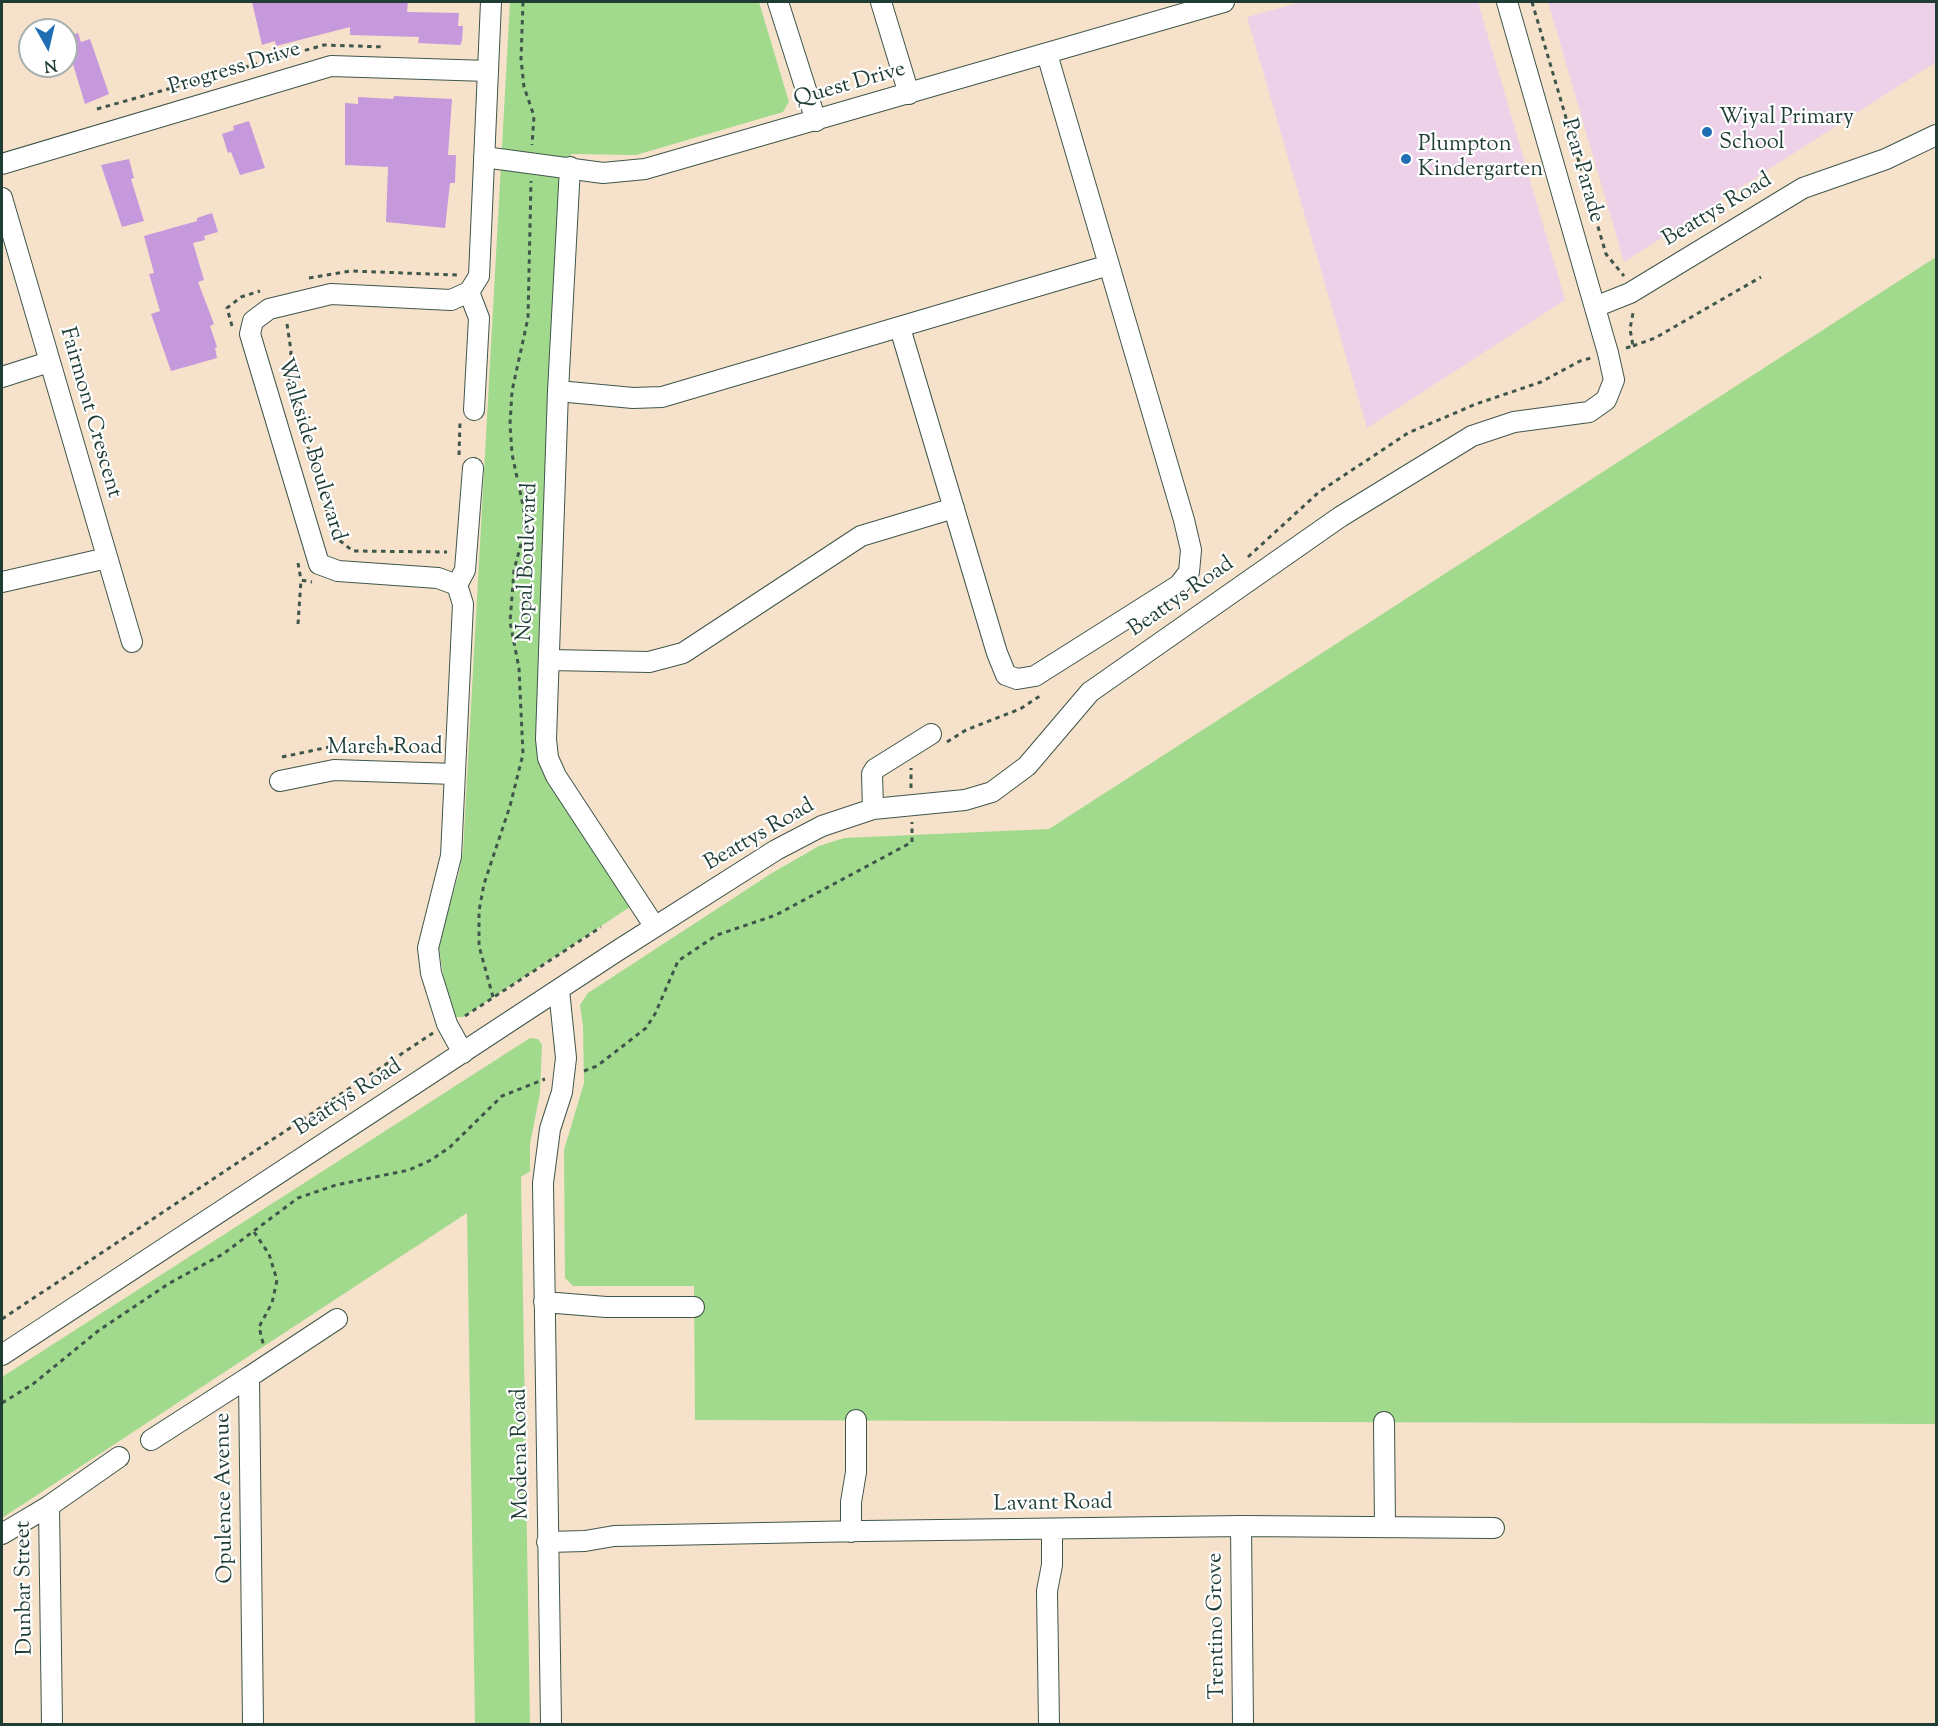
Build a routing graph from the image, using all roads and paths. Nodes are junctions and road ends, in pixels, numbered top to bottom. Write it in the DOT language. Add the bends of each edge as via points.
graph roads {
  1 [pos="491,2"];
  2 [pos="523,2"];
  3 [pos="778,2"];
  4 [pos="881,2"];
  5 [pos="1224,2"];
  6 [pos="1507,2"];
  7 [pos="1532,2"];
  8 [pos="1047,54"];
  9 [pos="488,71"];
  10 [pos="909,94"];
  11 [pos="816,122"];
  12 [pos="1936,135"];
  13 [pos="484,157"];
  14 [pos="532,162"];
  15 [pos="2,164"];
  16 [pos="570,167"];
  17 [pos="2,198"];
  18 [pos="1108,265"];
  19 [pos="1761,277"];
  20 [pos="469,292"];
  21 [pos="1630,293"];
  22 [pos="1595,306"];
  23 [pos="297,320"];
  24 [pos="286,323"];
  25 [pos="900,328"];
  26 [pos="1633,346"];
  27 [pos="1608,353"];
  28 [pos="49,362"];
  29 [pos="2,376"];
  30 [pos="558,392"];
  31 [pos="474,410"];
  32 [pos="473,468"];
  33 [pos="954,508"];
  34 [pos="308,532"];
  35 [pos="447,552"];
  36 [pos="107,558"];
  37 [pos="297,558"];
  38 [pos="1246,558"];
  39 [pos="301,580"];
  40 [pos="2,582"];
  41 [pos="318,583"];
  42 [pos="457,585"];
  43 [pos="298,624"];
  44 [pos="132,642"];
  45 [pos="550,660"];
  46 [pos="1050,689"];
  47 [pos="438,740"];
  48 [pos="934,741"];
  49 [pos="438,751"];
  50 [pos="282,757"];
  51 [pos="911,765"];
  52 [pos="446,773"];
  53 [pos="280,781"];
  54 [pos="911,805"];
  55 [pos="873,809"];
  56 [pos="601,927"];
  57 [pos="655,927"];
  58 [pos="559,990"];
  59 [pos="493,997"];
  60 [pos="539,1003"];
  61 [pos="435,1028"];
  62 [pos="463,1053"];
  63 [pos="560,1076"];
  64 [pos="254,1232"];
  65 [pos="694,1307"];
  66 [pos="544,1308"];
  67 [pos="2,1319"];
  68 [pos="338,1319"];
  69 [pos="2,1355"];
  70 [pos="273,1361"];
  71 [pos="249,1377"];
  72 [pos="2,1404"];
  73 [pos="856,1420"];
  74 [pos="1384,1422"];
  75 [pos="151,1440"];
  76 [pos="119,1457"];
  77 [pos="49,1506"];
  78 [pos="1241,1526"];
  79 [pos="1385,1527"];
  80 [pos="1494,1528"];
  81 [pos="1046,1529"];
  82 [pos="857,1532"];
  83 [pos="2,1534"];
  84 [pos="547,1537"];
  85 [pos="52,1725"];
  86 [pos="253,1725"];
  87 [pos="551,1725"];
  88 [pos="1050,1725"];
  89 [pos="1244,1725"];
  1 -- 9 [label="street"];
  2 -- 14 [label="path" via="520,59 534,116"];
  3 -- 11 [label="street"];
  4 -- 10 [label="street"];
  5 -- 8 [label="street, Quest Drive"];
  6 -- 22 [label="street, Pear Parade"];
  7 -- 21 [label="path" via="1606,254 1627,278"];
  8 -- 10 [label="street, Quest Drive"];
  8 -- 18 [label="street"];
  9 -- 13 [label="street"];
  9 -- 15 [label="street, Progress Drive" via="331,66"];
  10 -- 11 [label="street, Quest Drive"];
  11 -- 16 [label="street, Quest Drive" via="645,169 603,173"];
  12 -- 21 [label="street, Beattys Road" via="1886,159 1803,188"];
  13 -- 14 [label="street, Quest Drive"];
  13 -- 20 [label="street" via="479,276"];
  14 -- 16 [label="street, Quest Drive"];
  14 -- 59 [label="path" via="528,318 512,392 510,424 524,510 524,533 514,570 510,610 522,702 523,754 479,911 479,946"];
  16 -- 30 [label="street, Nopal Boulevard"];
  17 -- 28 [label="street, Fairmont Crescent"];
  18 -- 25 [label="street"];
  18 -- 33 [label="street" via="1184,520 1191,550 1189,572 1179,585 1035,676 1017,680 1006,675 997,653"];
  19 -- 26 [label="path" via="1655,338"];
  20 -- 31 [label="street" via="478,318"];
  20 -- 34 [label="street, Walkside Boulevard" via="451,300 331,294 269,309 253,321 250,334"];
  21 -- 22 [label="street, Beattys Road"];
  21 -- 26 [label="path" via="1634,305 1630,329"];
  22 -- 27 [label="street, Pear Parade"];
  23 -- 24 [label="path"];
  25 -- 30 [label="street" via="662,397"];
  25 -- 33 [label="street"];
  26 -- 27 [label="path"];
  27 -- 38 [label="path" via="1408,433 1319,492"];
  27 -- 54 [label="street, Beattys Road" via="1614,380 1606,400 1589,412 1514,422 1472,435 1340,517 1090,692 1012,780 992,792 964,800"];
  28 -- 29 [label="street"];
  28 -- 36 [label="street, Fairmont Crescent"];
  30 -- 45 [label="street, Nopal Boulevard"];
  31 -- 32 [label="path" via="461,411 458,468"];
  32 -- 42 [label="street" via="465,570"];
  33 -- 45 [label="street" via="861,536 683,653 649,662"];
  34 -- 35 [label="path" via="331,525 334,536 353,551"];
  34 -- 42 [label="street, Walkside Boulevard" via="319,564 338,571 438,578"];
  36 -- 40 [label="street"];
  36 -- 44 [label="street, Fairmont Crescent"];
  37 -- 39 [label="path"];
  39 -- 41 [label="path"];
  39 -- 43 [label="path"];
  42 -- 52 [label="street" via="463,604"];
  45 -- 57 [label="street, Nopal Boulevard" via="548,758"];
  46 -- 48 [label="path" via="1020,709"];
  47 -- 49 [label="path"];
  48 -- 55 [label="street" via="874,769"];
  49 -- 50 [label="path" via="334,746"];
  49 -- 52 [label="path"];
  51 -- 54 [label="path"];
  52 -- 53 [label="street, March Road" via="334,770"];
  52 -- 61 [label="street" via="451,856 428,948"];
  54 -- 55 [label="street, Beattys Road"];
  54 -- 63 [label="path" via="912,842 776,915 717,935 678,961 646,1028 597,1066"];
  55 -- 57 [label="street, Beattys Road" via="822,826 776,850"];
  56 -- 59 [label="path"];
  57 -- 58 [label="street, Beattys Road"];
  58 -- 60 [label="street, Beattys Road"];
  58 -- 63 [label="street, Modena Road" via="565,1041"];
  59 -- 61 [label="path"];
  60 -- 62 [label="street, Beattys Road"];
  60 -- 63 [label="street, Modena Road" via="555,1039"];
  61 -- 62 [label="street"];
  61 -- 67 [label="path"];
  62 -- 69 [label="street, Beattys Road"];
  63 -- 64 [label="path" via="528,1083 502,1096 431,1160 386,1176 319,1189 298,1198"];
  63 -- 66 [label="street, Modena Road" via="543,1183"];
  64 -- 70 [label="path" via="269,1254 277,1280 272,1303 259,1327 262,1345"];
  64 -- 72 [label="path" via="98,1331"];
  65 -- 66 [label="street"];
  66 -- 84 [label="street, Modena Road"];
  68 -- 70 [label="street"];
  70 -- 71 [label="street"];
  71 -- 75 [label="street"];
  71 -- 86 [label="street, Opulence Avenue"];
  73 -- 82 [label="street" via="856,1472 851,1502"];
  74 -- 79 [label="street"];
  76 -- 77 [label="street"];
  77 -- 83 [label="street, Dunbar Street"];
  77 -- 85 [label="street, Dunbar Street"];
  78 -- 79 [label="street, Lavant Road"];
  78 -- 81 [label="street, Lavant Road"];
  78 -- 89 [label="street, Trentino Grove"];
  79 -- 80 [label="street, Lavant Road"];
  81 -- 82 [label="street, Lavant Road"];
  81 -- 88 [label="street" via="1042,1565 1047,1591"];
  82 -- 84 [label="street, Lavant Road" via="614,1536 585,1532"];
  84 -- 87 [label="street, Modena Road"];
}
